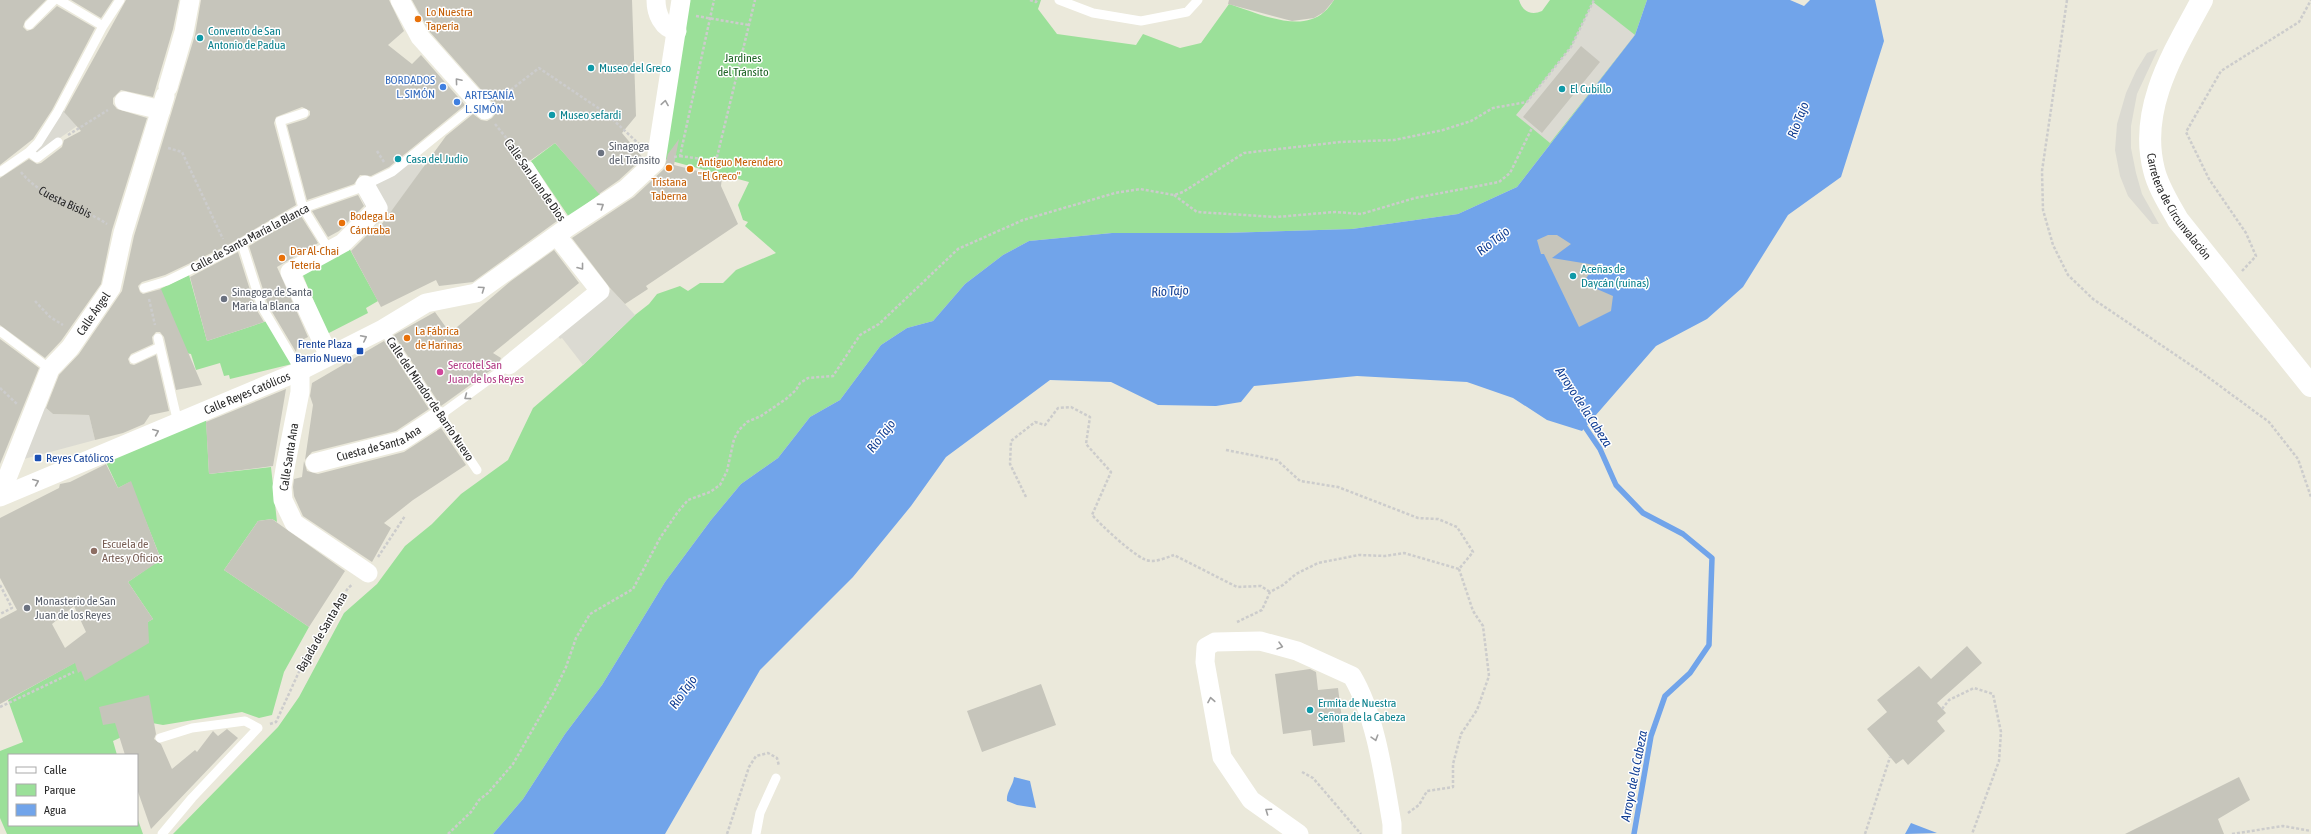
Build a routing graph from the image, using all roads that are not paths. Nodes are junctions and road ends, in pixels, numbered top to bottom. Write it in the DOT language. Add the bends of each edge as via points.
graph roads {
  1 [pos="54,0"];
  2 [pos="59,0"];
  3 [pos="120,0"];
  4 [pos="190,0"];
  5 [pos="400,0"];
  6 [pos="656,0"];
  7 [pos="1059,0"];
  8 [pos="1198,0"];
  9 [pos="2202,0"];
  10 [pos="679,14"];
  11 [pos="29,25"];
  12 [pos="103,26"];
  13 [pos="164,98"];
  14 [pos="124,101"];
  15 [pos="481,107"];
  16 [pos="304,113"];
  17 [pos="58,142"];
  18 [pos="29,152"];
  19 [pos="529,166"];
  20 [pos="0,172"];
  21 [pos="361,187"];
  22 [pos="303,208"];
  23 [pos="563,232"];
  24 [pos="242,244"];
  25 [pos="329,250"];
  26 [pos="145,287"];
  27 [pos="383,329"];
  28 [pos="0,331"];
  29 [pos="328,356"];
  30 [pos="134,359"];
  31 [pos="509,365"];
  32 [pos="50,369"];
  33 [pos="300,371"];
  34 [pos="2311,386"];
  35 [pos="439,416"];
  36 [pos="178,423"];
  37 [pos="315,462"];
  38 [pos="477,470"];
  39 [pos="0,497"];
  40 [pos="368,573"];
  41 [pos="160,738"];
  42 [pos="776,778"];
  43 [pos="1392,829"];
  44 [pos="162,834"];
  45 [pos="756,834"];
  46 [pos="1299,834"];
  1 -- 11 [label="lane"];
  2 -- 12 [label="lane"];
  3 -- 12 [label="lane"];
  4 -- 13 [label="street, Calle Ángel" via="184,32"];
  15 -- 5 [label="street, one-way" via="420,36"];
  6 -- 10 [label="street" via="660,20 671,30"];
  7 -- 8 [label="lane" via="1093,13 1141,21 1187,12"];
  9 -- 34 [label="main road, Carretera de Circunvalación" via="2175,50 2155,98 2150,144 2154,170 2174,214"];
  23 -- 10 [label="street, Calle Reyes Católicos, one-way" via="626,189 656,161"];
  12 -- 18 [label="lane" via="57,113 38,144"];
  13 -- 14 [label="street"];
  13 -- 32 [label="street, Calle Ángel" via="116,230 111,288 79,335"];
  15 -- 21 [label="lane, Calle de Santa María la Blanca" via="392,172"];
  16 -- 22 [label="lane" via="280,121"];
  17 -- 18 [label="lane" via="37,158"];
  18 -- 20 [label="lane"];
  19 -- 23 [label="lane, Calle San Juan de Dios"];
  21 -- 22 [label="lane, Calle de Santa María la Blanca"];
  21 -- 25 [label="street" via="378,208 344,243"];
  22 -- 24 [label="lane, Calle de Santa María la Blanca"];
  22 -- 25 [label="lane"];
  27 -- 23 [label="street, Calle Reyes Católicos, one-way" via="426,303 476,293"];
  23 -- 31 [label="street, one-way" via="600,291"];
  24 -- 26 [label="lane, Calle de Santa María la Blanca" via="167,281"];
  24 -- 33 [label="lane" via="262,306"];
  25 -- 29 [label="street" via="290,272"];
  29 -- 27 [label="street, Calle Reyes Católicos, one-way"];
  27 -- 35 [label="lane, Calle del Mirador de Barrio Nuevo"];
  28 -- 32 [label="lane"];
  29 -- 33 [label="street, Calle Reyes Católicos"];
  30 -- 36 [label="lane" via="159,343"];
  31 -- 35 [label="lane, one-way"];
  32 -- 39 [label="street, Calle Ángel"];
  33 -- 36 [label="street, Calle Reyes Católicos"];
  33 -- 40 [label="street, Calle Santa Ana" via="300,392 282,486 285,506 294,523"];
  35 -- 37 [label="street, Cuesta de Santa Ana" via="402,441"];
  35 -- 38 [label="lane, Calle del Mirador de Barrio Nuevo"];
  39 -- 36 [label="street, Calle Reyes Católicos, one-way"];
  41 -- 44 [label="lane" via="192,728 245,721 258,728"];
  42 -- 45 [label="lane" via="760,813"];
  46 -- 43 [label="street, one-way" via="1251,800 1222,757 1205,662 1206,647 1214,642 1260,641 1284,646 1352,676 1376,742"];
}
